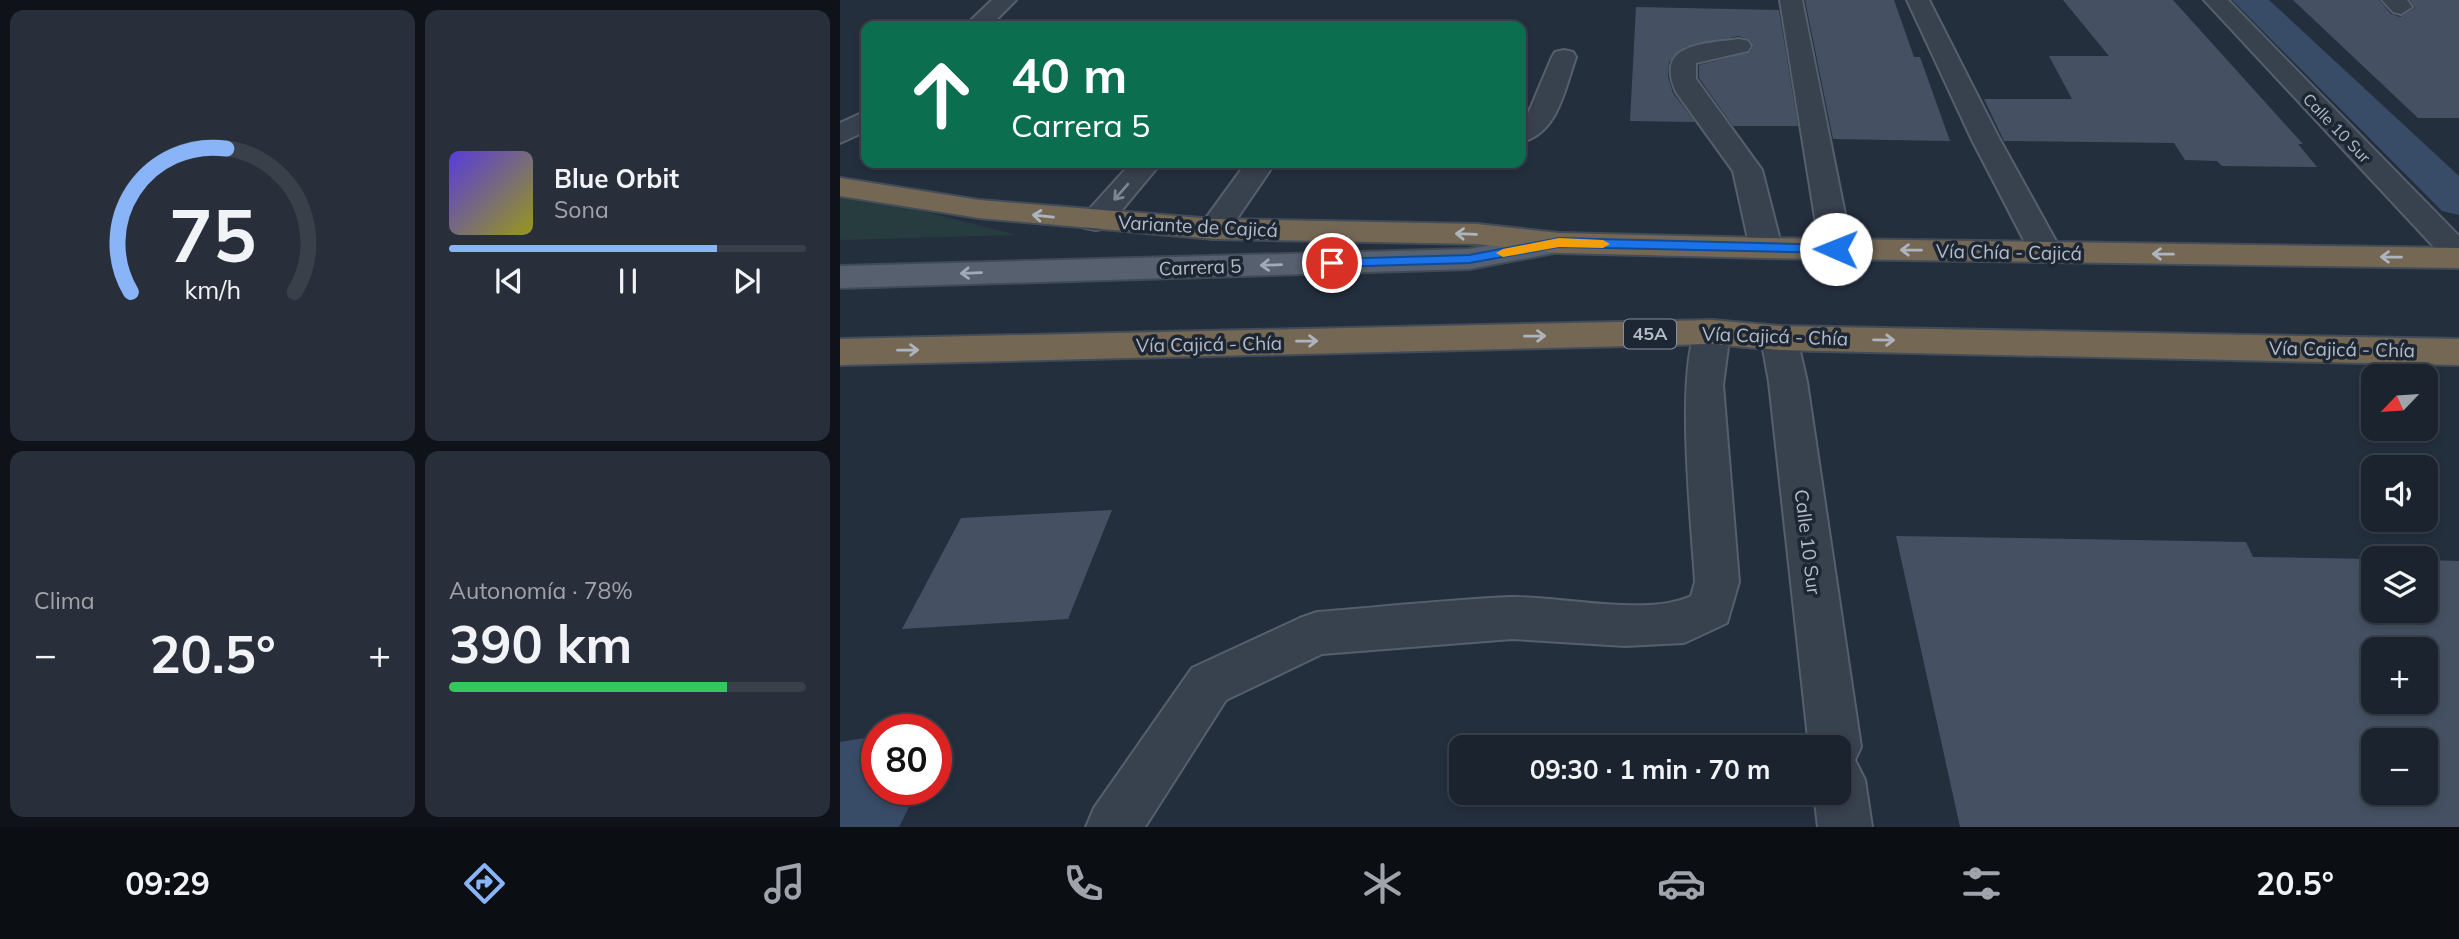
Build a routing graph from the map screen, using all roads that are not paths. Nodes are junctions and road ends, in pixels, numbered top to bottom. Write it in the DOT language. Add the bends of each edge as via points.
graph roads {
  1 [pos="1005,0"];
  2 [pos="1791,0"];
  3 [pos="1918,0"];
  4 [pos="2215,0"];
  5 [pos="982,21"];
  6 [pos="1739,46"];
  7 [pos="1564,57"];
  8 [pos="861,123"];
  9 [pos="1526,130"];
  10 [pos="840,135"];
  11 [pos="1143,168"];
  12 [pos="1257,168"];
  13 [pos="840,187"];
  14 [pos="1096,221"];
  15 [pos="1214,229"];
  16 [pos="1559,243"];
  17 [pos="1766,248"];
  18 [pos="1836,249"];
  19 [pos="2046,252"];
  20 [pos="2459,257"];
  21 [pos="840,277"];
  22 [pos="1712,332"];
  23 [pos="1779,338"];
  24 [pos="840,352"];
  25 [pos="2459,352"];
  26 [pos="1833,735"];
  27 [pos="1842,805"];
  28 [pos="1113,827"];
  29 [pos="1845,827"];
  1 -- 5 [label="street"];
  2 -- 18 [label="street"];
  3 -- 19 [label="street" via="1984,138"];
  4 -- 20 [label="street, Calle 10 Sur"];
  6 -- 17 [label="street" via="1684,59 1683,79 1747,170"];
  7 -- 9 [label="street" via="1539,120"];
  8 -- 10 [label="street"];
  11 -- 14 [label="street, one-way"];
  12 -- 15 [label="street"];
  14 -- 13 [label="highway, Variante de Cajicá, one-way" via="979,209"];
  14 -- 15 [label="highway, Variante de Cajicá"];
  16 -- 15 [label="highway, Variante de Cajicá, one-way" via="1477,234"];
  16 -- 17 [label="highway, Vía Chía - Cajicá"];
  16 -- 21 [label="main road, Carrera 5, one-way" via="1469,259"];
  17 -- 18 [label="highway, Vía Chía - Cajicá"];
  19 -- 18 [label="highway, Vía Chía - Cajicá, one-way"];
  20 -- 19 [label="highway, Vía Chía - Cajicá, one-way"];
  22 -- 23 [label="highway, Vía Cajicá - Chía / 45A"];
  24 -- 22 [label="highway, Vía Cajicá - Chía / 45A, one-way"];
  22 -- 28 [label="street" via="1704,386 1717,582 1711,609 1684,622 1625,625 1512,618 1317,633 1209,684"];
  23 -- 25 [label="highway, Vía Cajicá - Chía / 45A, one-way"];
  23 -- 26 [label="street, Calle 10 Sur"];
  27 -- 29 [label="street"];
}
